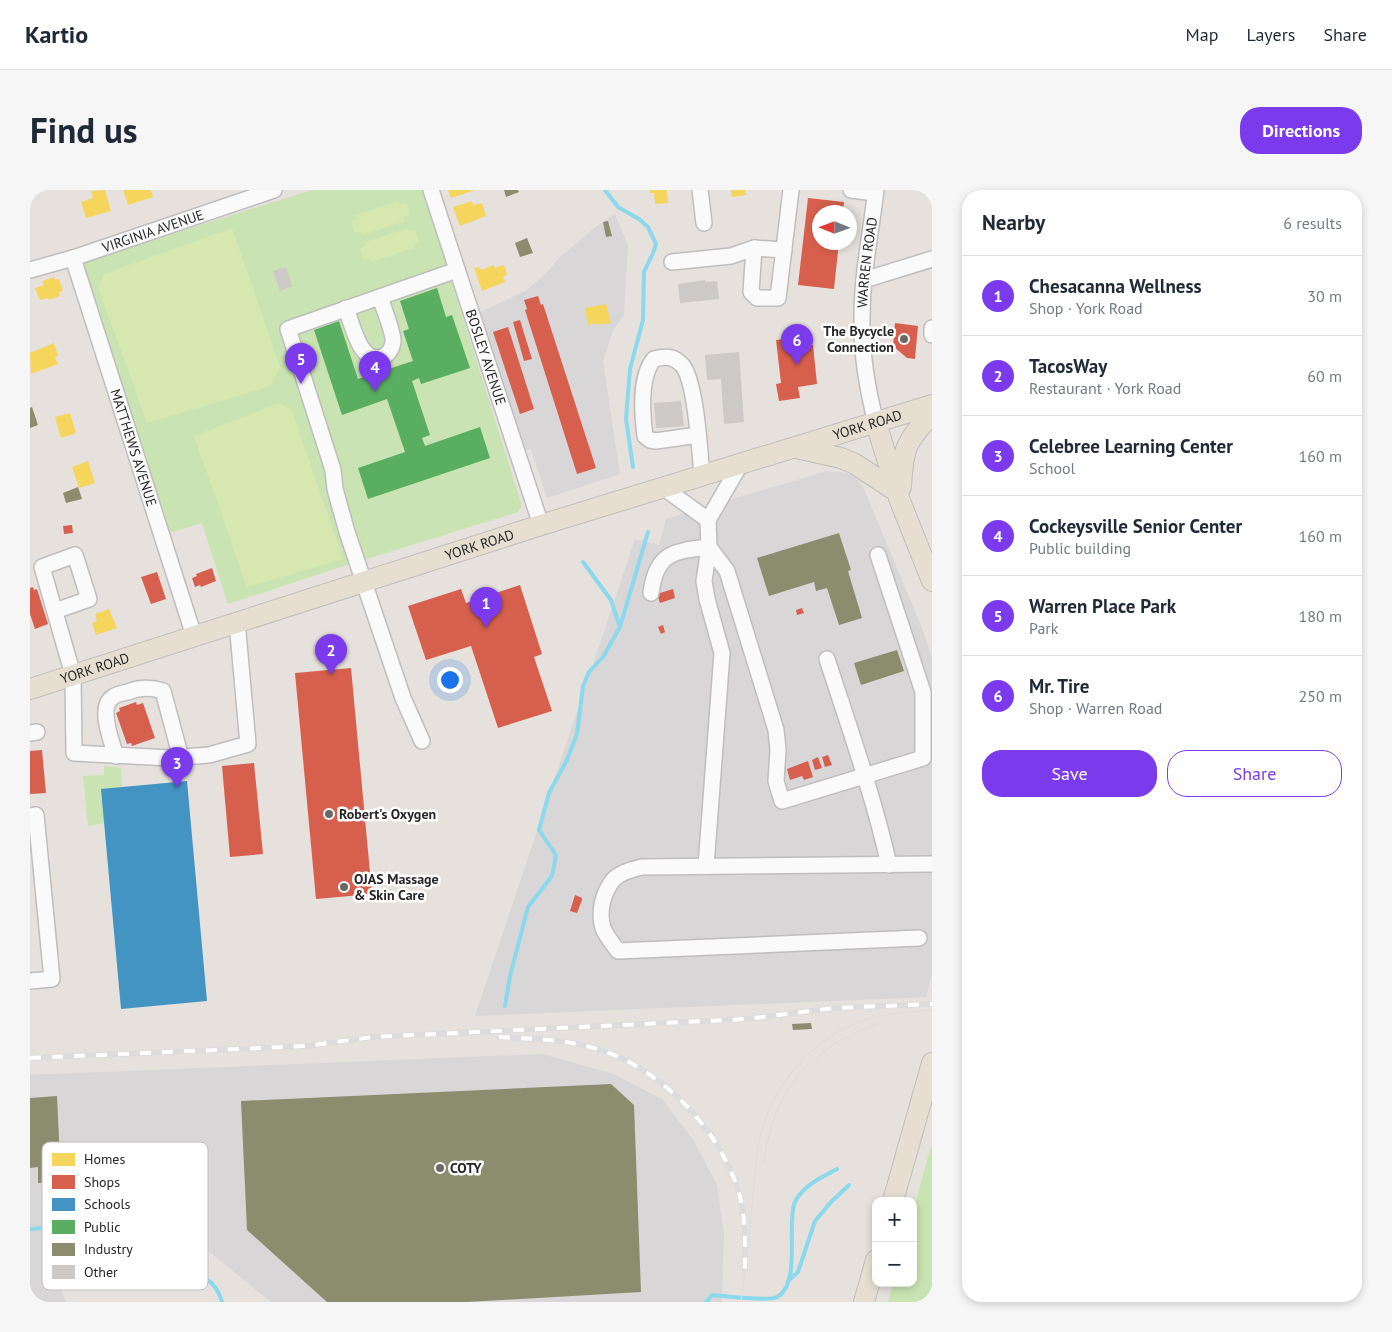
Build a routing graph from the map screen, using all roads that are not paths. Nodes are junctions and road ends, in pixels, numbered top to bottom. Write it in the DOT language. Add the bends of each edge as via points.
graph roads {
  1 [pos="274,190"];
  2 [pos="431,190"];
  3 [pos="700,190"];
  4 [pos="792,190"];
  5 [pos="851,190"];
  6 [pos="876,192"];
  7 [pos="237,196"];
  8 [pos="704,223"];
  9 [pos="754,248"];
  10 [pos="784,250"];
  11 [pos="73,258"];
  12 [pos="932,259"];
  13 [pos="672,262"];
  14 [pos="30,270"];
  15 [pos="458,270"];
  16 [pos="864,280"];
  17 [pos="380,297"];
  18 [pos="346,308"];
  19 [pos="932,328"];
  20 [pos="932,335"];
  21 [pos="932,405"];
  22 [pos="932,414"];
  23 [pos="876,423"];
  24 [pos="698,435"];
  25 [pos="795,448"];
  26 [pos="740,465"];
  27 [pos="702,477"];
  28 [pos="664,488"];
  29 [pos="898,496"];
  30 [pos="708,520"];
  31 [pos="541,525"];
  32 [pos="709,547"];
  33 [pos="878,555"];
  34 [pos="364,581"];
  35 [pos="932,581"];
  36 [pos="651,593"];
  37 [pos="55,611"];
  38 [pos="237,622"];
  39 [pos="194,636"];
  40 [pos="827,659"];
  41 [pos="73,675"];
  42 [pos="30,689"];
  43 [pos="422,740"];
  44 [pos="116,756"];
  45 [pos="181,758"];
  46 [pos="866,776"];
  47 [pos="30,816"];
  48 [pos="888,864"];
  49 [pos="932,864"];
  50 [pos="706,866"];
  51 [pos="919,938"];
  52 [pos="30,981"];
  53 [pos="932,1063"];
  54 [pos="894,1197"];
  55 [pos="872,1274"];
  56 [pos="864,1302"];
  1 -- 7 [label="street, VIRGINIA AVENUE"];
  2 -- 15 [label="street, BOSLEY AVENUE"];
  3 -- 8 [label="street"];
  4 -- 10 [label="street"];
  5 -- 6 [label="street"];
  6 -- 16 [label="street, WARREN ROAD"];
  7 -- 11 [label="street, VIRGINIA AVENUE"];
  9 -- 10 [label="street"];
  9 -- 10 [label="street" via="751,284 757,298 778,298"];
  9 -- 13 [label="street" via="731,256"];
  11 -- 14 [label="street, VIRGINIA AVENUE"];
  11 -- 39 [label="street, MATTHEWS AVENUE"];
  12 -- 16 [label="street"];
  15 -- 17 [label="street"];
  15 -- 31 [label="street, BOSLEY AVENUE"];
  16 -- 23 [label="street, WARREN ROAD" via="864,362"];
  17 -- 18 [label="street"];
  17 -- 18 [label="street" via="393,340 388,354 381,357 367,356 362,350"];
  18 -- 34 [label="street" via="288,329 334,470 335,489"];
  19 -- 20 [label="street"];
  21 -- 23 [label="main road, YORK ROAD"];
  22 -- 29 [label="main road" via="906,447"];
  23 -- 25 [label="main road, YORK ROAD"];
  23 -- 29 [label="main road"];
  24 -- 24 [label="street" via="691,386 684,366 664,356 654,359 645,374 645,436 656,441"];
  24 -- 27 [label="street"];
  25 -- 26 [label="main road, YORK ROAD"];
  25 -- 29 [label="main road" via="855,464"];
  26 -- 27 [label="main road, YORK ROAD"];
  26 -- 30 [label="street"];
  27 -- 28 [label="main road, YORK ROAD"];
  28 -- 30 [label="street"];
  28 -- 31 [label="main road, YORK ROAD"];
  29 -- 35 [label="main road"];
  30 -- 32 [label="street"];
  31 -- 34 [label="main road, YORK ROAD"];
  32 -- 36 [label="street" via="680,550 669,556 657,570"];
  32 -- 46 [label="street" via="727,571 776,730 776,781 782,801"];
  32 -- 50 [label="street" via="704,581 706,599 722,653"];
  33 -- 46 [label="street" via="923,692 923,758"];
  34 -- 38 [label="main road, YORK ROAD"];
  34 -- 43 [label="street" via="403,698"];
  37 -- 41 [label="street"];
  38 -- 39 [label="main road, YORK ROAD"];
  38 -- 45 [label="street" via="248,744 209,755"];
  39 -- 41 [label="main road, YORK ROAD"];
  40 -- 46 [label="street"];
  41 -- 42 [label="main road, YORK ROAD"];
  41 -- 44 [label="street" via="74,753"];
  44 -- 45 [label="street"];
  44 -- 45 [label="street" via="106,719 108,703 112,697 153,688 162,691"];
  46 -- 48 [label="street"];
  47 -- 52 [label="street" via="36,815 52,979"];
  48 -- 49 [label="street"];
  48 -- 50 [label="street"];
  50 -- 51 [label="street" via="642,867 614,879 606,892 601,918 618,951"];
  53 -- 54 [label="main road"];
  55 -- 56 [label="main road"];
}
